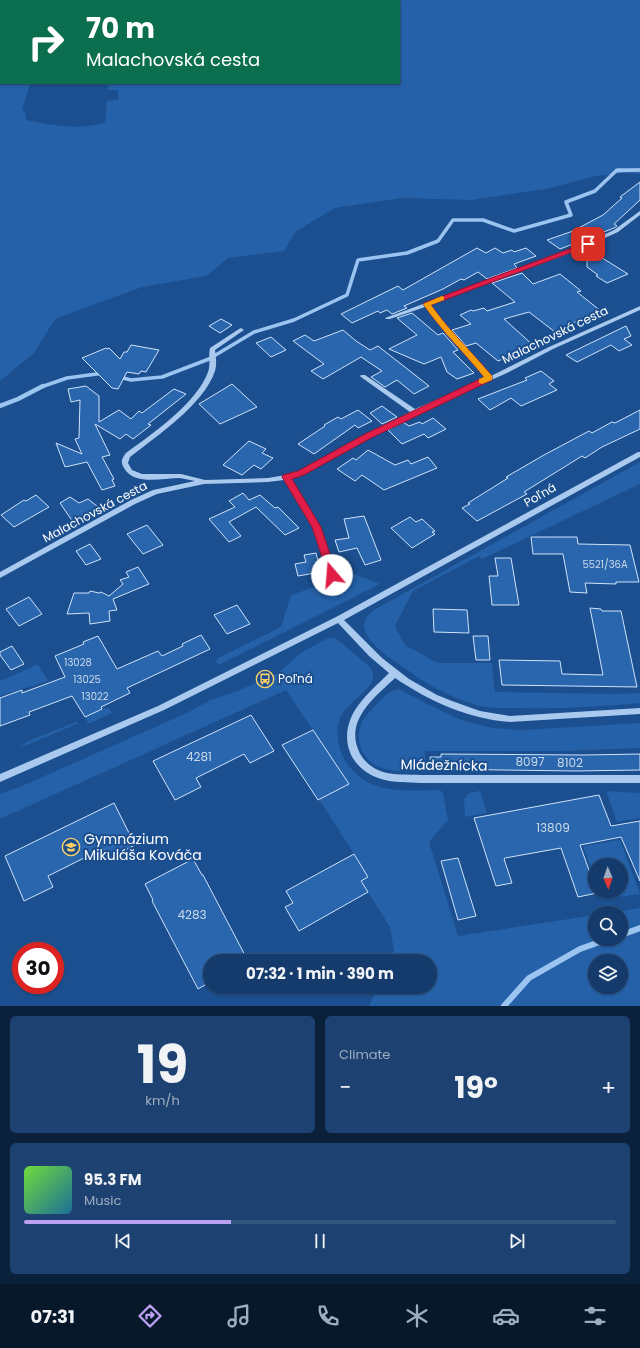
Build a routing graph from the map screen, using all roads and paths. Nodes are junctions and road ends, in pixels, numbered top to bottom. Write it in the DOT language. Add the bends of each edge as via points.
graph roads {
  1 [pos="640,213"];
  2 [pos="426,304"];
  3 [pos="640,308"];
  4 [pos="388,318"];
  5 [pos="241,330"];
  6 [pos="363,376"];
  7 [pos="489,378"];
  8 [pos="415,412"];
  9 [pos="640,454"];
  10 [pos="286,477"];
  11 [pos="204,482"];
  12 [pos="0,575"];
  13 [pos="332,575"];
  14 [pos="339,619"];
  15 [pos="394,673"];
  16 [pos="640,711"];
  17 [pos="0,778"];
  18 [pos="640,779"];
  1 -- 2 [label="street" via="616,231 584,246"];
  2 -- 4 [label="street"];
  2 -- 7 [label="street"];
  3 -- 7 [label="street, Malachovská cesta"];
  5 -- 11 [label="street, Malachovská cesta" via="212,349 212,372 203,388 125,459 125,464 132,475 181,476"];
  6 -- 8 [label="street"];
  7 -- 8 [label="street, Malachovská cesta"];
  8 -- 10 [label="street, Malachovská cesta" via="301,473"];
  9 -- 14 [label="street, Poľná"];
  10 -- 11 [label="street, Malachovská cesta"];
  10 -- 13 [label="street" via="316,527"];
  11 -- 12 [label="street, Malachovská cesta" via="155,492 133,502"];
  14 -- 15 [label="street"];
  14 -- 17 [label="street, Poľná" via="160,708"];
  15 -- 16 [label="street" via="435,697 465,710 498,718"];
  15 -- 18 [label="street, Mládežnícka" via="357,713 351,727 350,740 355,755 375,773 397,778 428,779"];
}
